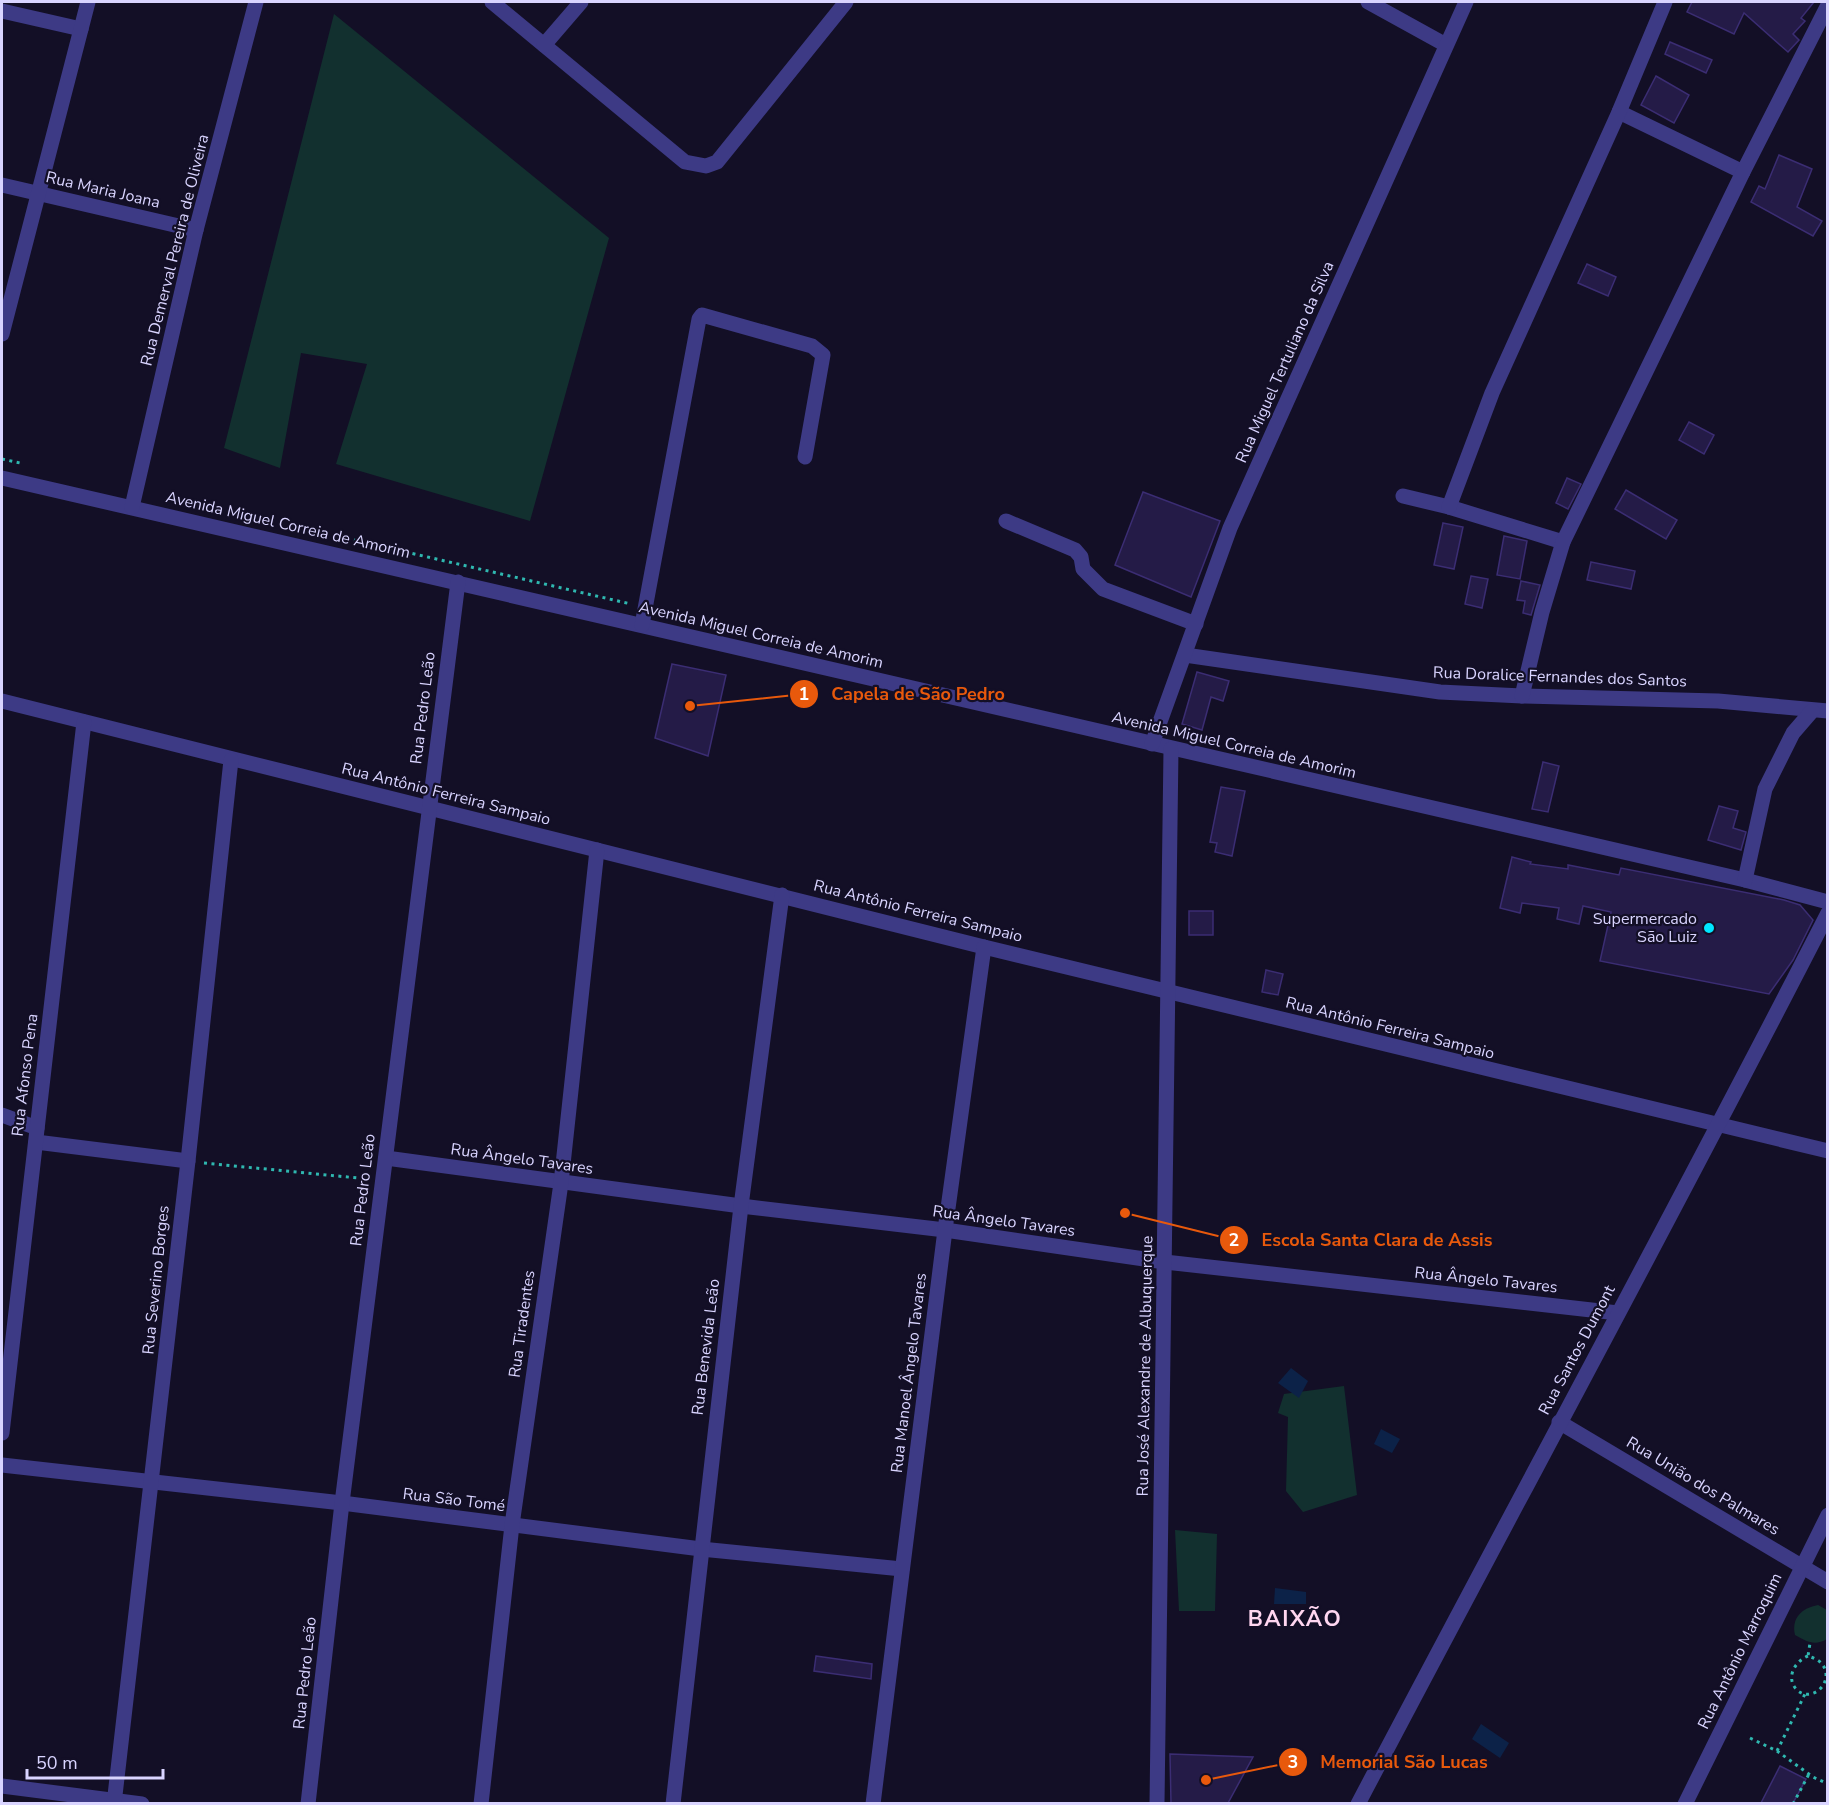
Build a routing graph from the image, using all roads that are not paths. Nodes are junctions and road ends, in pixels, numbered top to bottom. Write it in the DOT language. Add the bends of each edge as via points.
graph roads {
  1 [pos="88,2"];
  2 [pos="256,2"];
  3 [pos="492,2"];
  4 [pos="581,2"];
  5 [pos="846,2"];
  6 [pos="1368,2"];
  7 [pos="1466,2"];
  8 [pos="1665,2"];
  9 [pos="1827,5"];
  10 [pos="2,11"];
  11 [pos="81,29"];
  12 [pos="544,45"];
  13 [pos="1446,45"];
  14 [pos="1619,112"];
  15 [pos="1743,172"];
  16 [pos="2,185"];
  17 [pos="37,194"];
  18 [pos="196,230"];
  19 [pos="2,334"];
  20 [pos="805,457"];
  21 [pos="2,478"];
  22 [pos="1403,496"];
  23 [pos="132,507"];
  24 [pos="1449,507"];
  25 [pos="1006,521"];
  26 [pos="1563,542"];
  27 [pos="458,582"];
  28 [pos="1196,624"];
  29 [pos="642,625"];
  30 [pos="1185,655"];
  31 [pos="1522,696"];
  32 [pos="2,701"];
  33 [pos="1820,711"];
  34 [pos="84,722"];
  35 [pos="1152,744"];
  36 [pos="1171,749"];
  37 [pos="231,760"];
  38 [pos="429,808"];
  39 [pos="597,850"];
  40 [pos="1744,880"];
  41 [pos="782,895"];
  42 [pos="1827,902"];
  43 [pos="1827,914"];
  44 [pos="984,947"];
  45 [pos="1168,992"];
  46 [pos="2,1115"];
  47 [pos="1719,1126"];
  48 [pos="37,1135"];
  49 [pos="1827,1151"];
  50 [pos="386,1158"];
  51 [pos="188,1161"];
  52 [pos="561,1183"];
  53 [pos="741,1206"];
  54 [pos="945,1230"];
  55 [pos="1165,1262"];
  56 [pos="1618,1313"];
  57 [pos="1559,1422"];
  58 [pos="2,1432"];
  59 [pos="2,1465"];
  60 [pos="152,1483"];
  61 [pos="342,1503"];
  62 [pos="1827,1515"];
  63 [pos="512,1526"];
  64 [pos="701,1549"];
  65 [pos="1802,1566"];
  66 [pos="902,1569"];
  67 [pos="1827,1582"];
  68 [pos="2,1786"];
  69 [pos="115,1802"];
  70 [pos="142,1803"];
  71 [pos="308,1803"];
  72 [pos="481,1803"];
  73 [pos="673,1803"];
  74 [pos="873,1803"];
  75 [pos="1157,1803"];
  76 [pos="1358,1803"];
  77 [pos="1684,1803"];
  1 -- 11 [label="street"];
  2 -- 18 [label="street, Rua Demerval Pereira de Oliveira"];
  3 -- 12 [label="street"];
  4 -- 12 [label="street"];
  5 -- 12 [label="street" via="717,162 706,166 685,162"];
  6 -- 13 [label="street"];
  7 -- 13 [label="street, Rua Miguel Tertuliano da Silva"];
  8 -- 14 [label="street"];
  9 -- 15 [label="street"];
  10 -- 11 [label="street"];
  11 -- 17 [label="street"];
  13 -- 28 [label="street, Rua Miguel Tertuliano da Silva" via="1230,528"];
  14 -- 15 [label="street"];
  14 -- 24 [label="street" via="1492,393"];
  15 -- 26 [label="street"];
  16 -- 17 [label="street, Rua Maria Joana"];
  17 -- 18 [label="street, Rua Maria Joana"];
  17 -- 19 [label="street"];
  18 -- 23 [label="street, Rua Demerval Pereira de Oliveira"];
  20 -- 29 [label="street" via="823,355 812,346 702,315"];
  21 -- 23 [label="street, Avenida Miguel Correia de Amorim"];
  22 -- 24 [label="street"];
  23 -- 27 [label="street, Avenida Miguel Correia de Amorim"];
  24 -- 26 [label="street"];
  25 -- 28 [label="street" via="1075,550 1083,569 1103,589"];
  26 -- 31 [label="street"];
  27 -- 29 [label="street, Avenida Miguel Correia de Amorim"];
  27 -- 38 [label="street, Rua Pedro Leão"];
  28 -- 30 [label="street, Rua Miguel Tertuliano da Silva"];
  29 -- 35 [label="street, Avenida Miguel Correia de Amorim"];
  30 -- 31 [label="street, Rua Doralice Fernandes dos Santos" via="1440,692"];
  30 -- 35 [label="street, Rua Miguel Tertuliano da Silva"];
  31 -- 33 [label="street, Rua Doralice Fernandes dos Santos" via="1718,701"];
  32 -- 34 [label="street, Rua Antônio Ferreira Sampaio"];
  33 -- 40 [label="street" via="1792,733 1765,789"];
  34 -- 37 [label="street, Rua Antônio Ferreira Sampaio"];
  34 -- 48 [label="street, Rua Afonso Pena"];
  35 -- 36 [label="street, Avenida Miguel Correia de Amorim"];
  36 -- 40 [label="street, Avenida Miguel Correia de Amorim"];
  36 -- 45 [label="street, Rua José Alexandre de Albuquerque"];
  37 -- 38 [label="street, Rua Antônio Ferreira Sampaio"];
  37 -- 51 [label="street, Rua Severino Borges"];
  38 -- 39 [label="street, Rua Antônio Ferreira Sampaio"];
  38 -- 50 [label="street, Rua Pedro Leão"];
  39 -- 41 [label="street, Rua Antônio Ferreira Sampaio"];
  39 -- 52 [label="street, Rua Tiradentes"];
  40 -- 42 [label="street, Avenida Miguel Correia de Amorim"];
  41 -- 44 [label="street, Rua Antônio Ferreira Sampaio"];
  41 -- 53 [label="street, Rua Benevida Leão"];
  43 -- 47 [label="street, Rua Santos Dumont"];
  44 -- 45 [label="street, Rua Antônio Ferreira Sampaio"];
  44 -- 54 [label="street, Rua Manoel Ângelo Tavares"];
  45 -- 47 [label="street, Rua Antônio Ferreira Sampaio"];
  45 -- 55 [label="street, Rua José Alexandre de Albuquerque"];
  46 -- 48 [label="street"];
  47 -- 49 [label="street, Rua Antônio Ferreira Sampaio"];
  47 -- 56 [label="street, Rua Santos Dumont"];
  48 -- 51 [label="street"];
  48 -- 58 [label="street, Rua Afonso Pena"];
  50 -- 52 [label="street, Rua Ângelo Tavares"];
  50 -- 61 [label="street, Rua Pedro Leão"];
  51 -- 60 [label="street, Rua Severino Borges"];
  52 -- 53 [label="street, Rua Ângelo Tavares"];
  52 -- 63 [label="street, Rua Tiradentes"];
  53 -- 54 [label="street, Rua Ângelo Tavares"];
  53 -- 64 [label="street, Rua Benevida Leão"];
  54 -- 55 [label="street, Rua Ângelo Tavares"];
  54 -- 66 [label="street, Rua Manoel Ângelo Tavares"];
  55 -- 56 [label="street, Rua Ângelo Tavares"];
  55 -- 75 [label="street, Rua José Alexandre de Albuquerque"];
  56 -- 57 [label="street, Rua Santos Dumont"];
  57 -- 65 [label="street, Rua União dos Palmares"];
  57 -- 76 [label="street, Rua Santos Dumont"];
  59 -- 60 [label="street, Rua São Tomé"];
  60 -- 61 [label="street, Rua São Tomé"];
  60 -- 69 [label="street, Rua Severino Borges"];
  61 -- 63 [label="street, Rua São Tomé"];
  61 -- 71 [label="street, Rua Pedro Leão"];
  62 -- 65 [label="street, Rua Antônio Marroquim"];
  63 -- 64 [label="street, Rua São Tomé"];
  63 -- 72 [label="street, Rua Tiradentes"];
  64 -- 66 [label="street, Rua São Tomé"];
  64 -- 73 [label="street, Rua Benevida Leão"];
  65 -- 67 [label="street, Rua União dos Palmares"];
  65 -- 77 [label="street, Rua Antônio Marroquim"];
  66 -- 74 [label="street, Rua Manoel Ângelo Tavares"];
  68 -- 69 [label="street"];
  69 -- 70 [label="street"];
}
